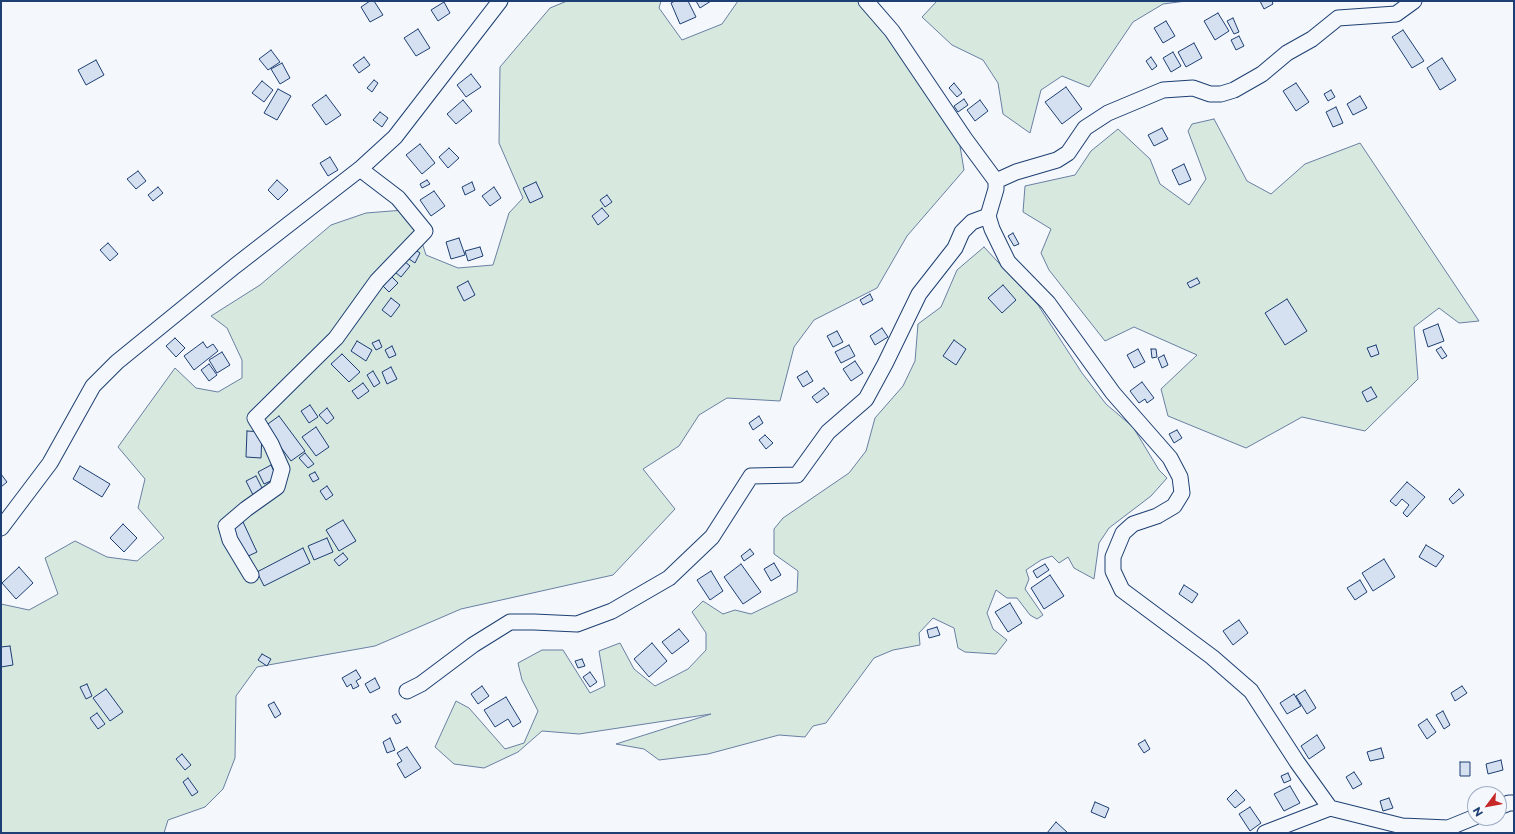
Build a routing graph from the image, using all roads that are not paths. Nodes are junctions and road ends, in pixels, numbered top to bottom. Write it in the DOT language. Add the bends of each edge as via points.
graph roads {
  1 [pos="500,1"];
  2 [pos="866,1"];
  3 [pos="1414,1"];
  4 [pos="360,169"];
  5 [pos="996,181"];
  6 [pos="988,216"];
  7 [pos="1,528"];
  8 [pos="252,575"];
  9 [pos="407,691"];
  10 [pos="1330,808"];
  11 [pos="1467,820"];
  12 [pos="1265,833"];
  1 -- 4 [label="street" via="395,136"];
  2 -- 5 [label="street" via="892,31"];
  3 -- 5 [label="street" via="1396,14 1338,18 1312,39 1287,53 1262,74 1234,90 1210,94 1193,88 1163,90 1108,113 1085,128 1068,153 1058,160 1016,172"];
  4 -- 7 [label="street" via="235,266 112,367 93,386 50,463"];
  4 -- 8 [label="street" via="398,198 426,231 377,281 336,338 255,418 282,469 277,487 226,526 230,540"];
  5 -- 6 [label="street"];
  6 -- 9 [label="street" via="972,222 962,232 955,248 919,294 866,399 828,432 797,475 751,476 712,537 669,578 612,611 577,624 510,622"];
  6 -- 10 [label="street" via="1008,262 1048,303 1113,393 1170,458 1180,477 1182,493 1174,506 1157,516 1133,524 1123,533 1112,557 1113,571 1122,590 1212,657 1251,691"];
  10 -- 11 [label="street" via="1402,826 1448,828"];
  10 -- 12 [label="street"];
}
